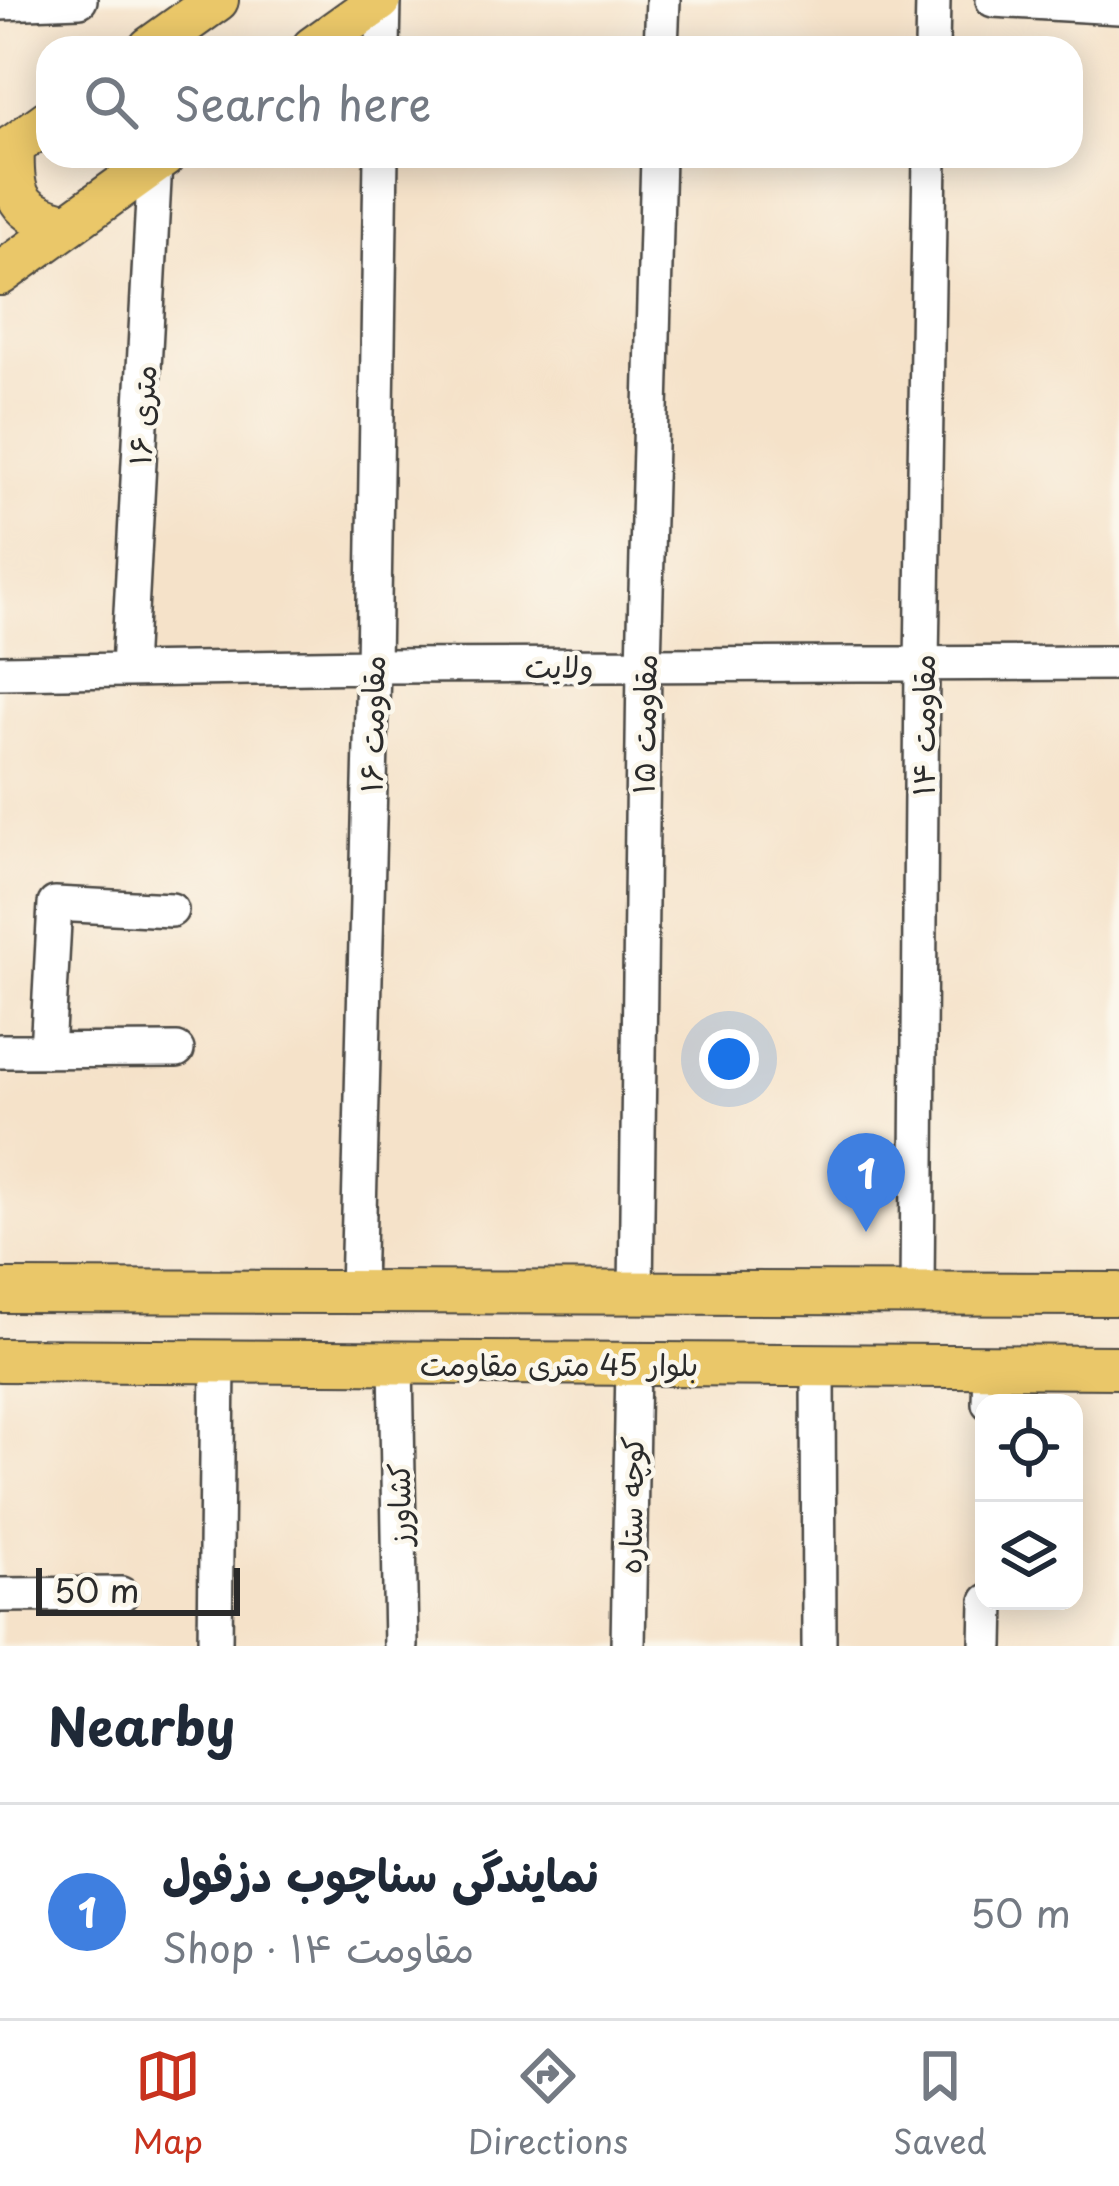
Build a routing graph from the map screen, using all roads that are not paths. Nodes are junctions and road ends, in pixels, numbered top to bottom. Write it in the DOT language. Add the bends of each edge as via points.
graph roads {
  1 [pos="80,0"];
  2 [pos="218,0"];
  3 [pos="382,0"];
  4 [pos="663,0"];
  5 [pos="933,0"];
  6 [pos="993,0"];
  7 [pos="0,3"];
  8 [pos="1119,7"];
  9 [pos="167,36"];
  10 [pos="331,36"];
  11 [pos="383,36"];
  12 [pos="662,36"];
  13 [pos="932,36"];
  14 [pos="36,130"];
  15 [pos="6,151"];
  16 [pos="147,168"];
  17 [pos="158,168"];
  18 [pos="381,168"];
  19 [pos="658,168"];
  20 [pos="930,168"];
  21 [pos="68,225"];
  22 [pos="0,274"];
  23 [pos="1119,662"];
  24 [pos="644,664"];
  25 [pos="922,664"];
  26 [pos="373,666"];
  27 [pos="128,668"];
  28 [pos="0,672"];
  29 [pos="171,910"];
  30 [pos="177,1050"];
  31 [pos="0,1051"];
  32 [pos="47,1051"];
  33 [pos="0,1291"];
  34 [pos="91,1292"];
  35 [pos="192,1292"];
  36 [pos="357,1292"];
  37 [pos="636,1293"];
  38 [pos="917,1293"];
  39 [pos="1119,1294"];
  40 [pos="0,1360"];
  41 [pos="88,1360"];
  42 [pos="207,1361"];
  43 [pos="396,1362"];
  44 [pos="633,1364"];
  45 [pos="818,1365"];
  46 [pos="1119,1366"];
  47 [pos="990,1384"];
  48 [pos="121,1594"];
  49 [pos="0,1595"];
  50 [pos="988,1610"];
  51 [pos="215,1646"];
  52 [pos="400,1646"];
  53 [pos="628,1646"];
  54 [pos="819,1646"];
  55 [pos="987,1646"];
  1 -- 7 [label="street"];
  2 -- 9 [label="main road"];
  3 -- 10 [label="main road"];
  3 -- 11 [label="street"];
  4 -- 12 [label="street"];
  5 -- 13 [label="street"];
  6 -- 8 [label="street"];
  14 -- 15 [label="main road"];
  15 -- 21 [label="main road" via="25,206"];
  16 -- 21 [label="main road"];
  17 -- 27 [label="street, ۱۶ متری"];
  18 -- 26 [label="street, مقاومت ۱۶"];
  19 -- 24 [label="street, مقاومت ۱۵"];
  20 -- 25 [label="street, مقاومت ۱۴"];
  21 -- 22 [label="main road"];
  23 -- 25 [label="street, ولایت"];
  24 -- 25 [label="street, ولایت"];
  24 -- 26 [label="street, ولایت"];
  24 -- 37 [label="street, مقاومت ۱۵"];
  25 -- 38 [label="street, مقاومت ۱۴"];
  26 -- 27 [label="street, ولایت"];
  26 -- 36 [label="street, مقاومت ۱۶"];
  27 -- 28 [label="street, ولایت"];
  29 -- 32 [label="street" via="55,904"];
  30 -- 32 [label="street"];
  31 -- 32 [label="street"];
  33 -- 34 [label="main road"];
  34 -- 35 [label="main road"];
  34 -- 41 [label="main road" via="100,1332"];
  35 -- 36 [label="main road"];
  35 -- 42 [label="main road" via="175,1330 180,1348"];
  36 -- 37 [label="main road"];
  37 -- 38 [label="main road"];
  38 -- 39 [label="main road"];
  40 -- 41 [label="main road, بلوار 45 متری مقاومت"];
  41 -- 42 [label="main road, بلوار 45 متری مقاومت"];
  42 -- 43 [label="main road, بلوار 45 متری مقاومت"];
  42 -- 51 [label="street"];
  43 -- 44 [label="main road, بلوار 45 متری مقاومت"];
  43 -- 52 [label="street, کشاورز"];
  44 -- 45 [label="main road, بلوار 45 متری مقاومت"];
  44 -- 53 [label="street, کوچه ستاره"];
  45 -- 47 [label="main road, بلوار 45 متری مقاومت"];
  45 -- 54 [label="street"];
  46 -- 47 [label="main road, بلوار 45 متری مقاومت"];
  48 -- 49 [label="street"];
  50 -- 55 [label="street"];
}
